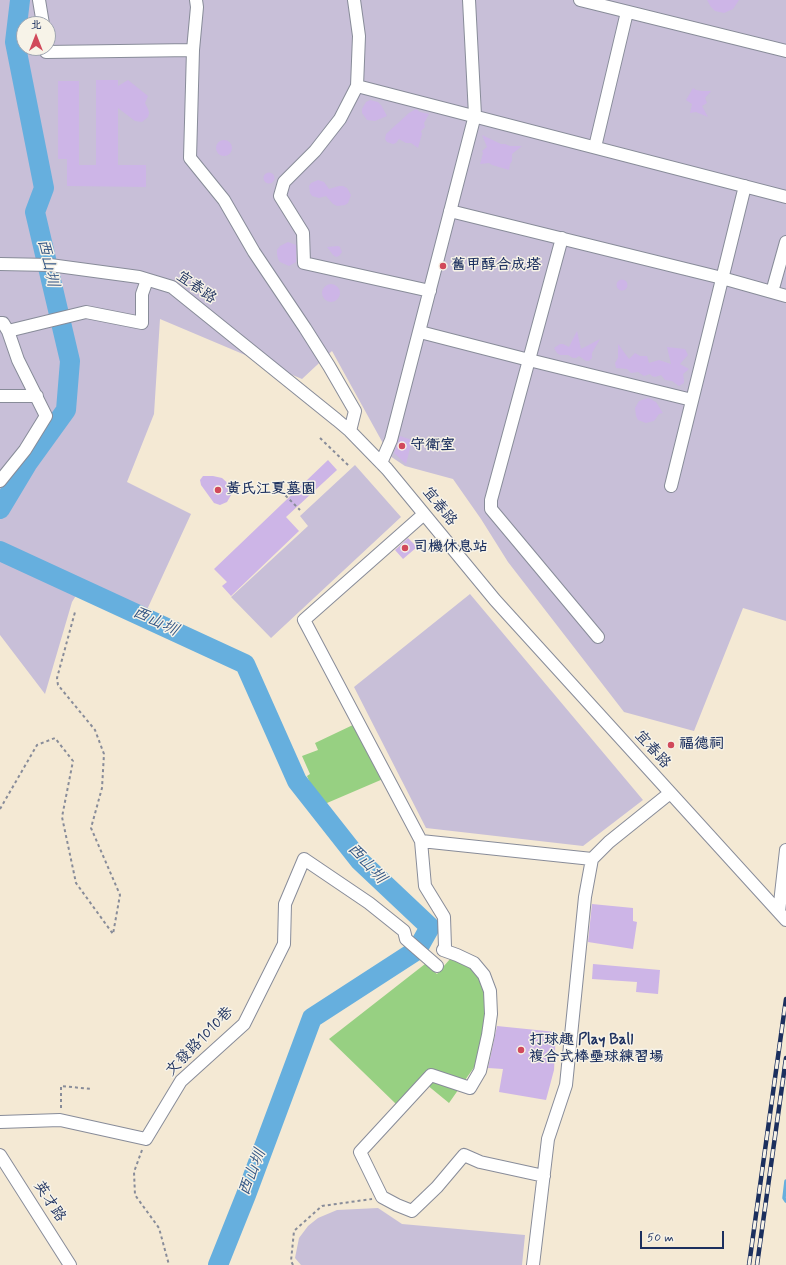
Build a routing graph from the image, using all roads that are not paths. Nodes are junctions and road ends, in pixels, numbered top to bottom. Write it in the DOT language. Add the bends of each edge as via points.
graph roads {
  1 [pos="40,0"];
  2 [pos="196,0"];
  3 [pos="354,0"];
  4 [pos="469,0"];
  5 [pos="580,0"];
  6 [pos="627,12"];
  7 [pos="42,16"];
  8 [pos="193,50"];
  9 [pos="786,51"];
  10 [pos="56,52"];
  11 [pos="357,86"];
  12 [pos="475,115"];
  13 [pos="594,147"];
  14 [pos="745,186"];
  15 [pos="786,197"];
  16 [pos="450,212"];
  17 [pos="562,238"];
  18 [pos="786,242"];
  19 [pos="6,264"];
  20 [pos="722,278"];
  21 [pos="147,280"];
  22 [pos="430,291"];
  23 [pos="772,292"];
  24 [pos="786,296"];
  25 [pos="4,327"];
  26 [pos="420,332"];
  27 [pos="529,360"];
  28 [pos="0,396"];
  29 [pos="37,396"];
  30 [pos="692,400"];
  31 [pos="350,431"];
  32 [pos="381,463"];
  33 [pos="0,481"];
  34 [pos="671,486"];
  35 [pos="424,514"];
  36 [pos="598,637"];
  37 [pos="670,793"];
  38 [pos="421,841"];
  39 [pos="786,850"];
  40 [pos="592,859"];
  41 [pos="782,916"];
  42 [pos="437,966"];
  43 [pos="0,1122"];
  44 [pos="0,1155"];
  45 [pos="544,1176"];
  46 [pos="70,1265"];
  47 [pos="533,1265"];
  1 -- 7 [label="street"];
  2 -- 8 [label="street"];
  3 -- 11 [label="street" via="359,36"];
  4 -- 12 [label="street"];
  5 -- 6 [label="street"];
  6 -- 9 [label="street"];
  6 -- 13 [label="street"];
  8 -- 10 [label="street"];
  8 -- 31 [label="street" via="190,158 224,200 355,411"];
  11 -- 12 [label="street"];
  11 -- 22 [label="street" via="340,119 315,152 284,182 280,196 303,233 304,263"];
  12 -- 13 [label="street"];
  12 -- 16 [label="street"];
  13 -- 14 [label="street"];
  14 -- 15 [label="street"];
  14 -- 20 [label="street"];
  16 -- 17 [label="street"];
  16 -- 22 [label="street"];
  17 -- 20 [label="street"];
  17 -- 27 [label="street"];
  18 -- 23 [label="street"];
  19 -- 21 [label="street, 宜春路" via="50,265"];
  20 -- 23 [label="street"];
  20 -- 30 [label="street"];
  21 -- 25 [label="street" via="142,294 142,323 86,312"];
  21 -- 31 [label="street, 宜春路" via="172,287"];
  22 -- 26 [label="street"];
  23 -- 24 [label="street"];
  25 -- 29 [label="street"];
  26 -- 27 [label="street"];
  26 -- 32 [label="street" via="391,440"];
  27 -- 30 [label="street"];
  27 -- 36 [label="street" via="491,500 491,509"];
  28 -- 29 [label="street"];
  29 -- 33 [label="street" via="46,416"];
  30 -- 34 [label="street"];
  31 -- 32 [label="street, 宜春路"];
  32 -- 35 [label="street, 宜春路"];
  35 -- 37 [label="street, 宜春路" via="495,600"];
  35 -- 38 [label="street" via="304,620"];
  37 -- 40 [label="street"];
  37 -- 41 [label="street, 宜春路"];
  38 -- 40 [label="street"];
  38 -- 45 [label="street" via="425,886 444,917 443,950 474,963 484,976 490,991 491,1014 488,1035 480,1071 470,1088 431,1075 360,1152 382,1197 412,1211 464,1155 480,1162"];
  39 -- 41 [label="street"];
  40 -- 45 [label="street" via="585,897 566,1085 548,1139"];
  42 -- 43 [label="street, 文發路1010巷" via="406,939 404,931 398,926 304,859 285,904 284,944 244,1024 182,1081 146,1139 60,1120"];
  44 -- 46 [label="street, 英才路"];
  45 -- 47 [label="street"];
}
